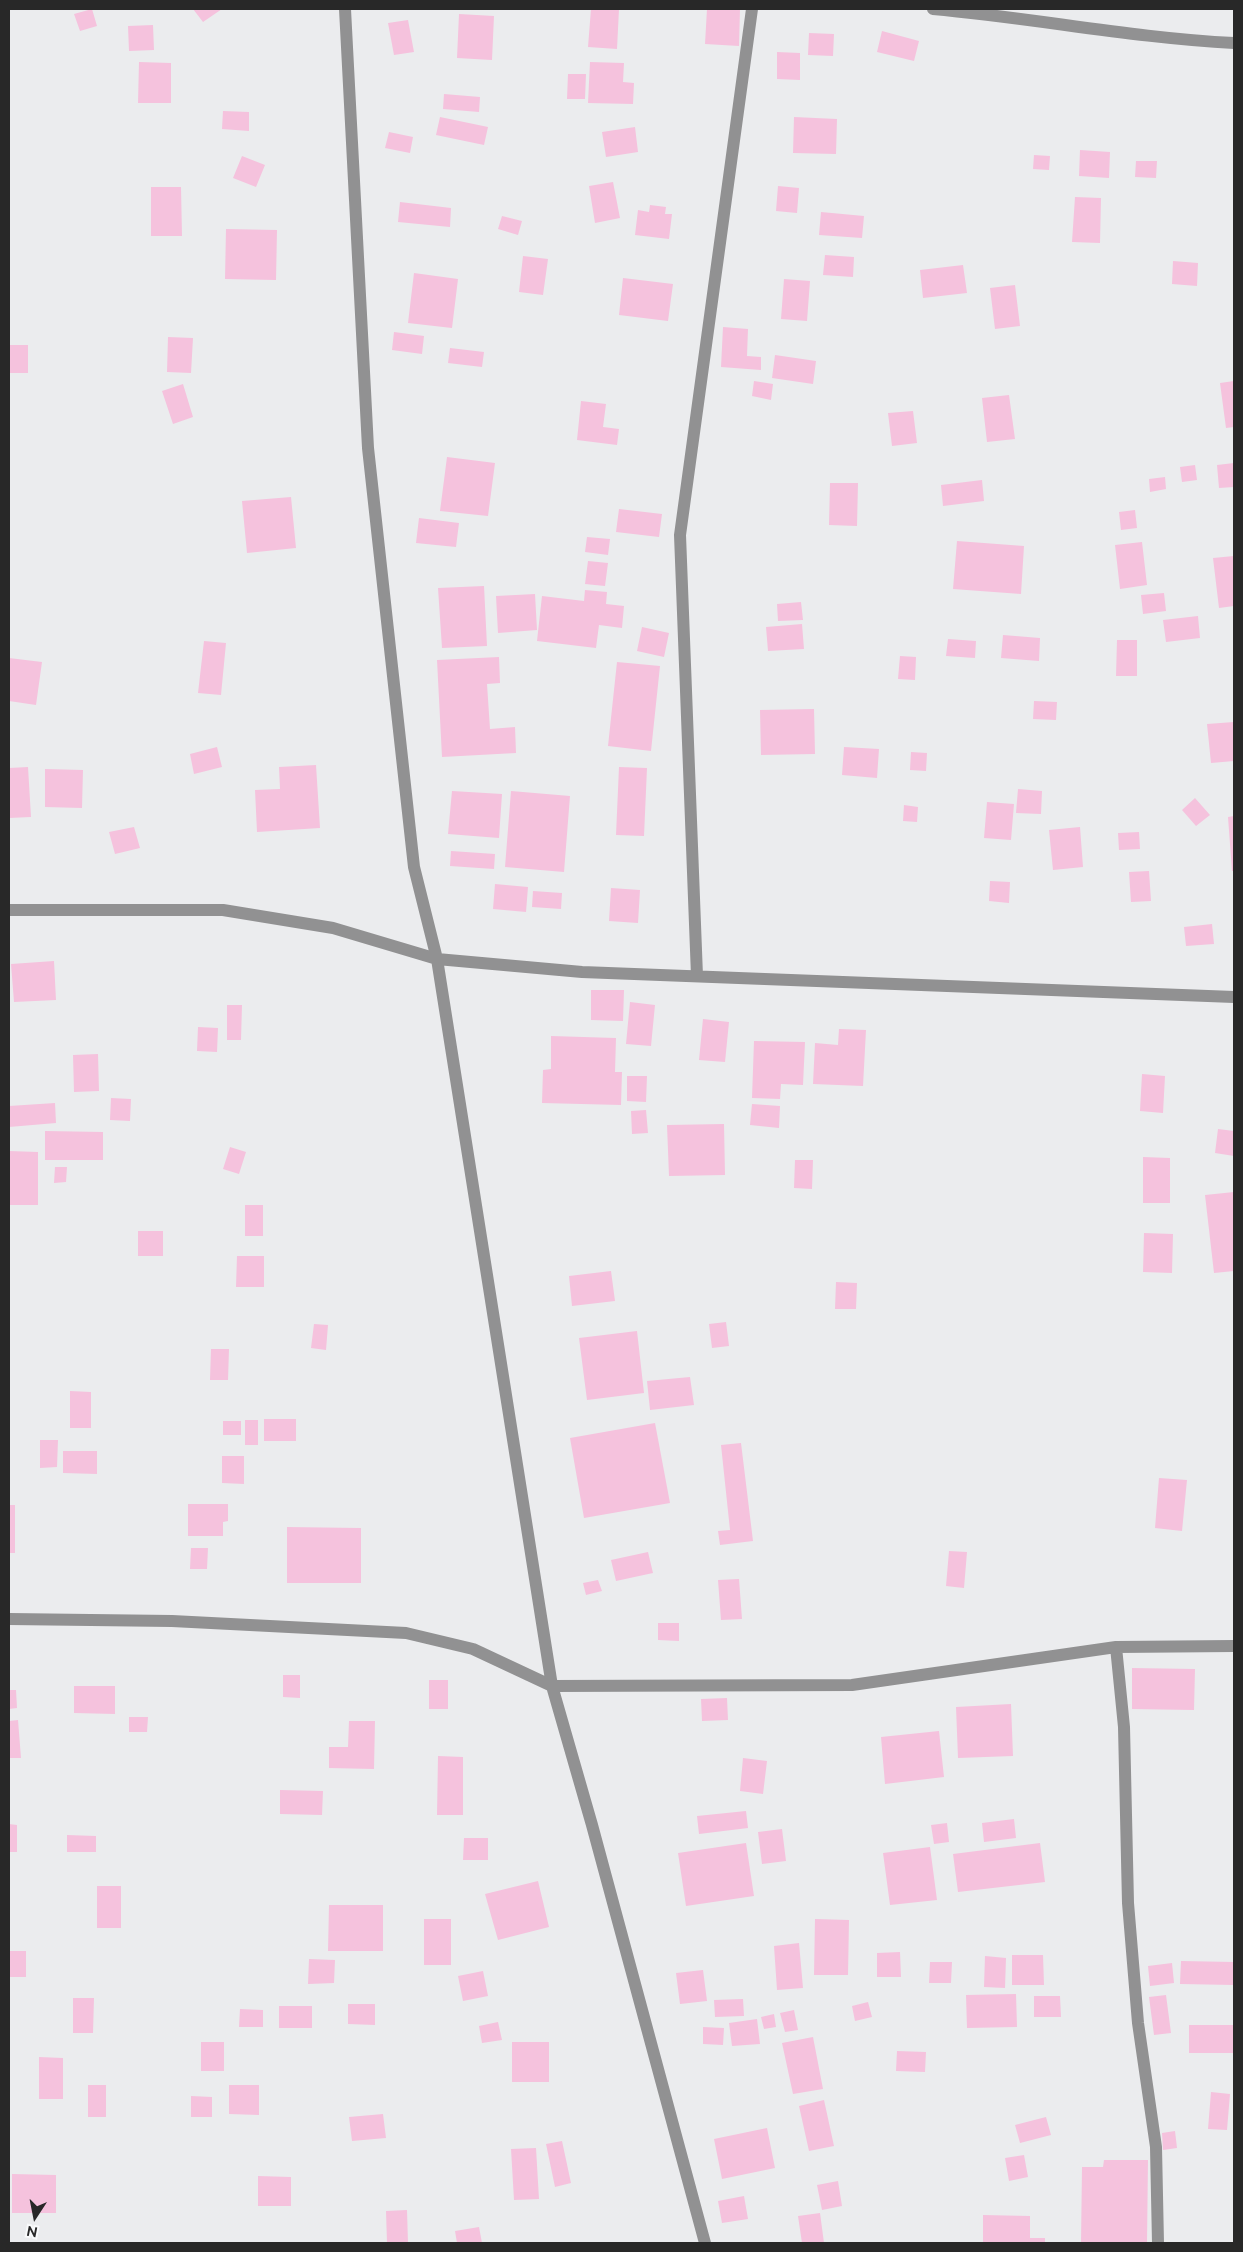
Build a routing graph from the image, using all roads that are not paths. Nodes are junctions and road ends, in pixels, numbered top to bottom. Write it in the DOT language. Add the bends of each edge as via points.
graph roads {
  1 [pos="346,9"];
  2 [pos="752,9"];
  3 [pos="933,9"];
  4 [pos="1234,43"];
  5 [pos="9,910"];
  6 [pos="437,959"];
  7 [pos="697,976"];
  8 [pos="1234,997"];
  9 [pos="9,1619"];
  10 [pos="1234,1646"];
  11 [pos="1116,1647"];
  12 [pos="552,1686"];
  13 [pos="705,2243"];
  14 [pos="1158,2243"];
  1 -- 6 [label="street" via="368,448 414,867"];
  2 -- 7 [label="street" via="680,535"];
  3 -- 4 [label="street" via="1013,16 1192,41"];
  5 -- 6 [label="street" via="223,910 333,928"];
  6 -- 7 [label="street" via="582,972"];
  6 -- 12 [label="street"];
  7 -- 8 [label="street"];
  9 -- 12 [label="street" via="172,1621 406,1633 473,1649"];
  10 -- 11 [label="street"];
  11 -- 12 [label="street" via="852,1685"];
  11 -- 14 [label="street" via="1124,1728 1128,1903 1138,2023 1156,2147"];
  12 -- 13 [label="street"];
}
